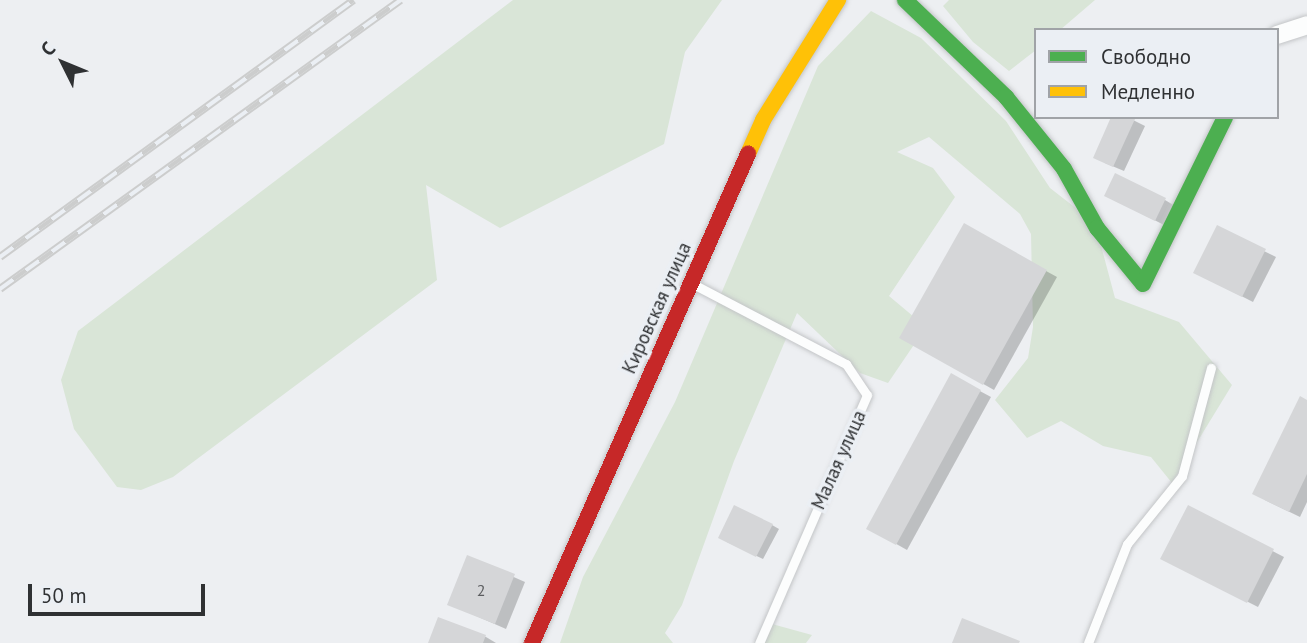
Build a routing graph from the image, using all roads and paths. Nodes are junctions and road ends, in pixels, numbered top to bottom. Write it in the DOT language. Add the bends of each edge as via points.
graph roads {
  1 [pos="838,0"];
  2 [pos="912,2"];
  3 [pos="1307,25"];
  4 [pos="1279,34"];
  5 [pos="1224,119"];
  6 [pos="691,283"];
  7 [pos="1212,368"];
  8 [pos="532,643"];
  9 [pos="759,643"];
  10 [pos="1088,643"];
  1 -- 6 [label="main road, Кировская улица" via="763,120"];
  2 -- 5 [label="main road" via="1006,97 1063,169 1097,228 1143,285"];
  3 -- 4 [label="street"];
  6 -- 8 [label="main road, Кировская улица"];
  6 -- 9 [label="lane, Малая улица" via="846,364 867,395"];
  7 -- 10 [label="lane" via="1182,476 1127,544"];
}
